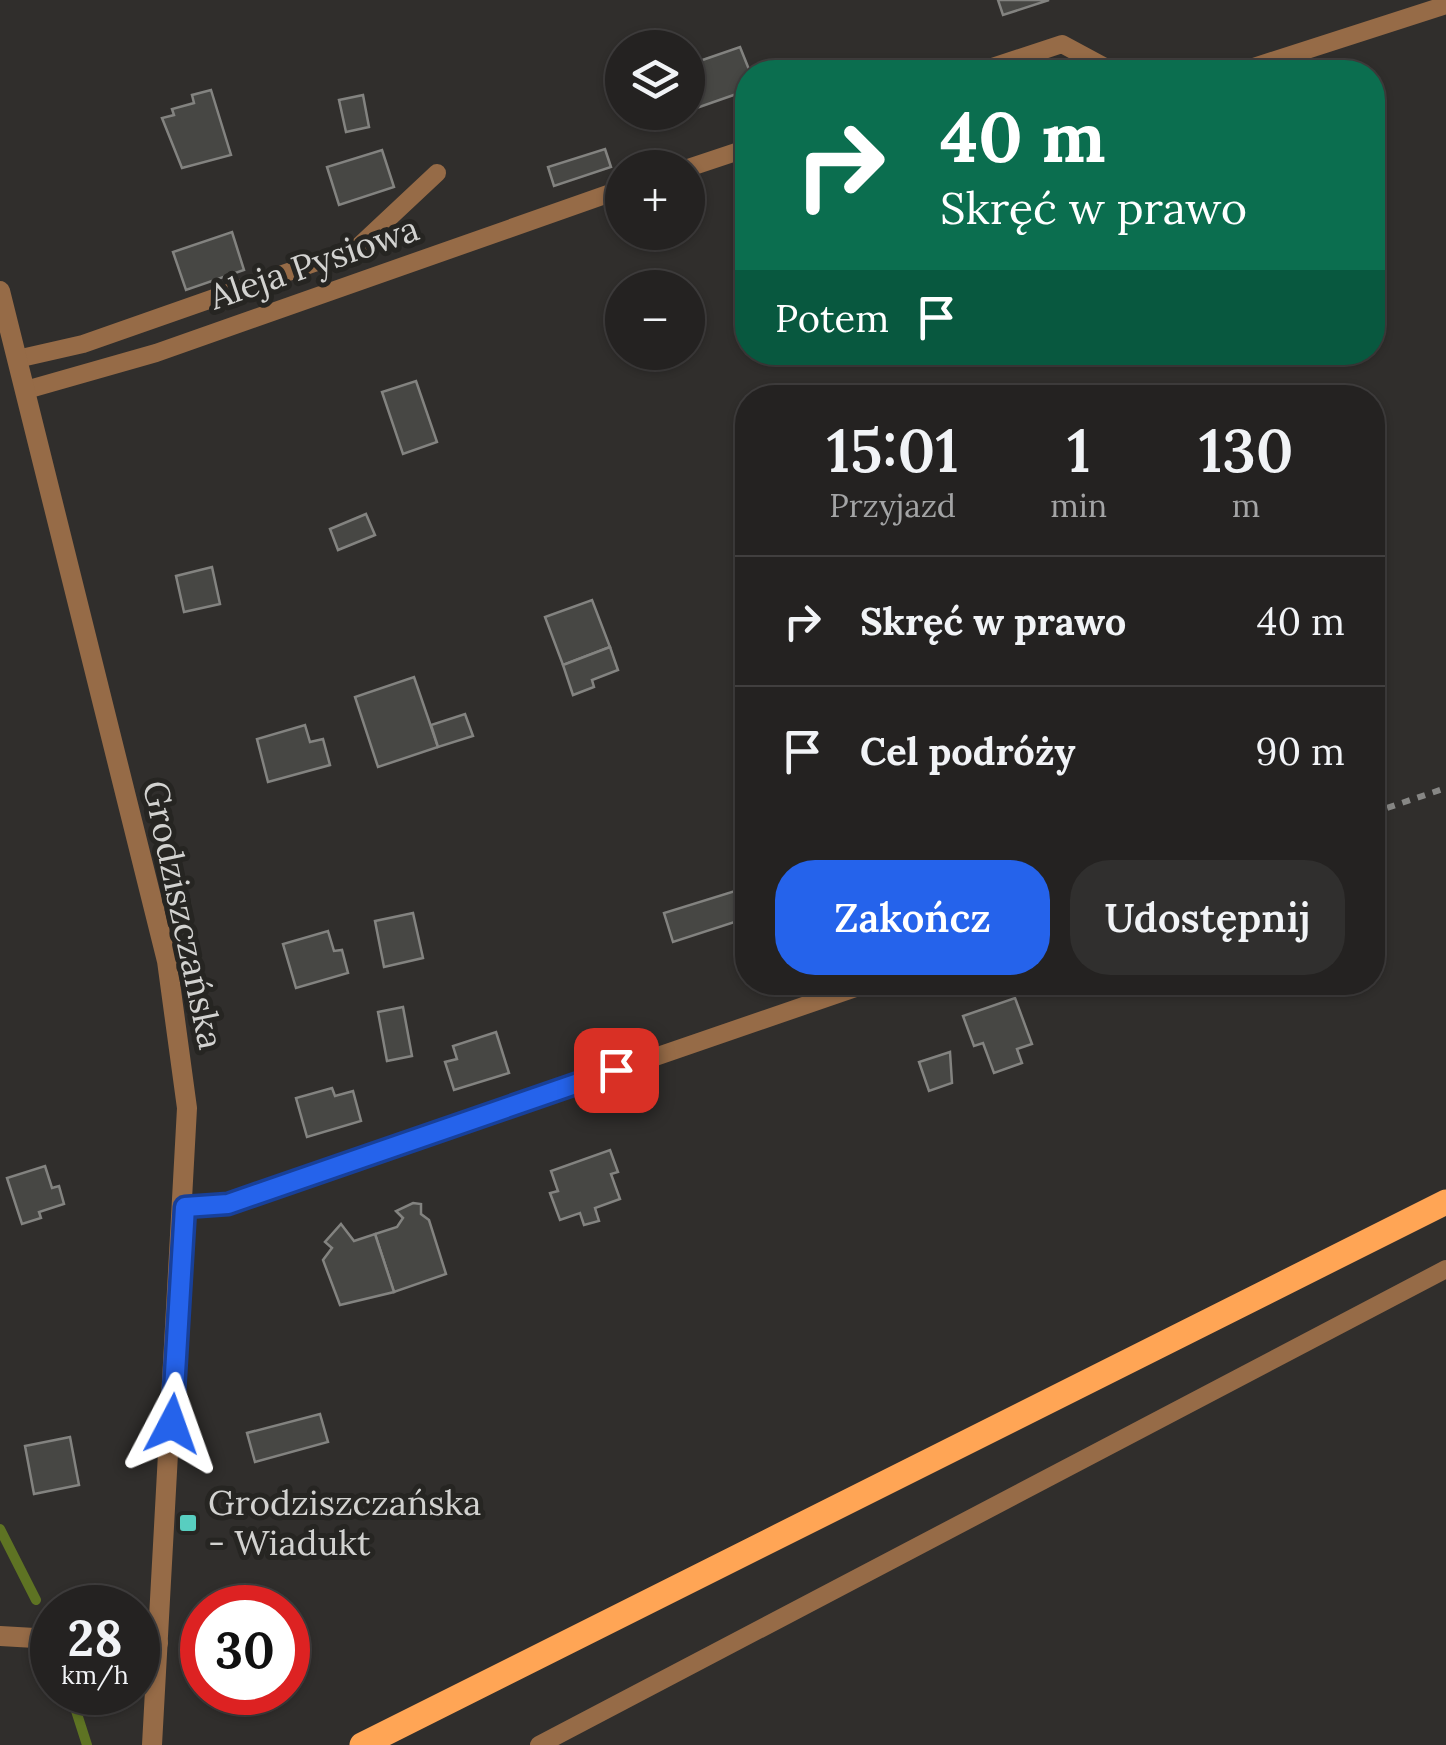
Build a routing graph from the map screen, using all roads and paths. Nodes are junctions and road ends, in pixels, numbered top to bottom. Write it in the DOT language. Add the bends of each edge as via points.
graph roads {
  1 [pos="1446,4"];
  2 [pos="1013,60"];
  3 [pos="1092,60"];
  4 [pos="1275,60"];
  5 [pos="735,152"];
  6 [pos="705,162"];
  7 [pos="437,173"];
  8 [pos="605,195"];
  9 [pos="0,291"];
  10 [pos="18,359"];
  11 [pos="26,390"];
  12 [pos="1446,788"];
  13 [pos="1385,809"];
  14 [pos="835,995"];
  15 [pos="1446,1202"];
  16 [pos="185,1207"];
  17 [pos="1446,1269"];
  18 [pos="153,1585"];
  19 [pos="0,1636"];
  20 [pos="30,1638"];
  21 [pos="151,1715"];
  22 [pos="152,1745"];
  23 [pos="362,1745"];
  24 [pos="539,1745"];
  1 -- 4 [label="lane"];
  2 -- 3 [label="lane" via="1062,44"];
  5 -- 6 [label="lane"];
  7 -- 10 [label="lane" via="358,248 83,344"];
  8 -- 11 [label="lane, Aleja Pysiowa" via="156,353"];
  9 -- 10 [label="street, Grodziszczańska"];
  10 -- 11 [label="street, Grodziszczańska"];
  11 -- 16 [label="street, Grodziszczańska" via="166,961 187,1108"];
  12 -- 13 [label="path"];
  14 -- 16 [label="lane" via="228,1204"];
  15 -- 23 [label="main road"];
  16 -- 18 [label="street, Grodziszczańska"];
  17 -- 24 [label="lane"];
  19 -- 20 [label="street"];
  21 -- 22 [label="street, Grodziszczańska"];
}
